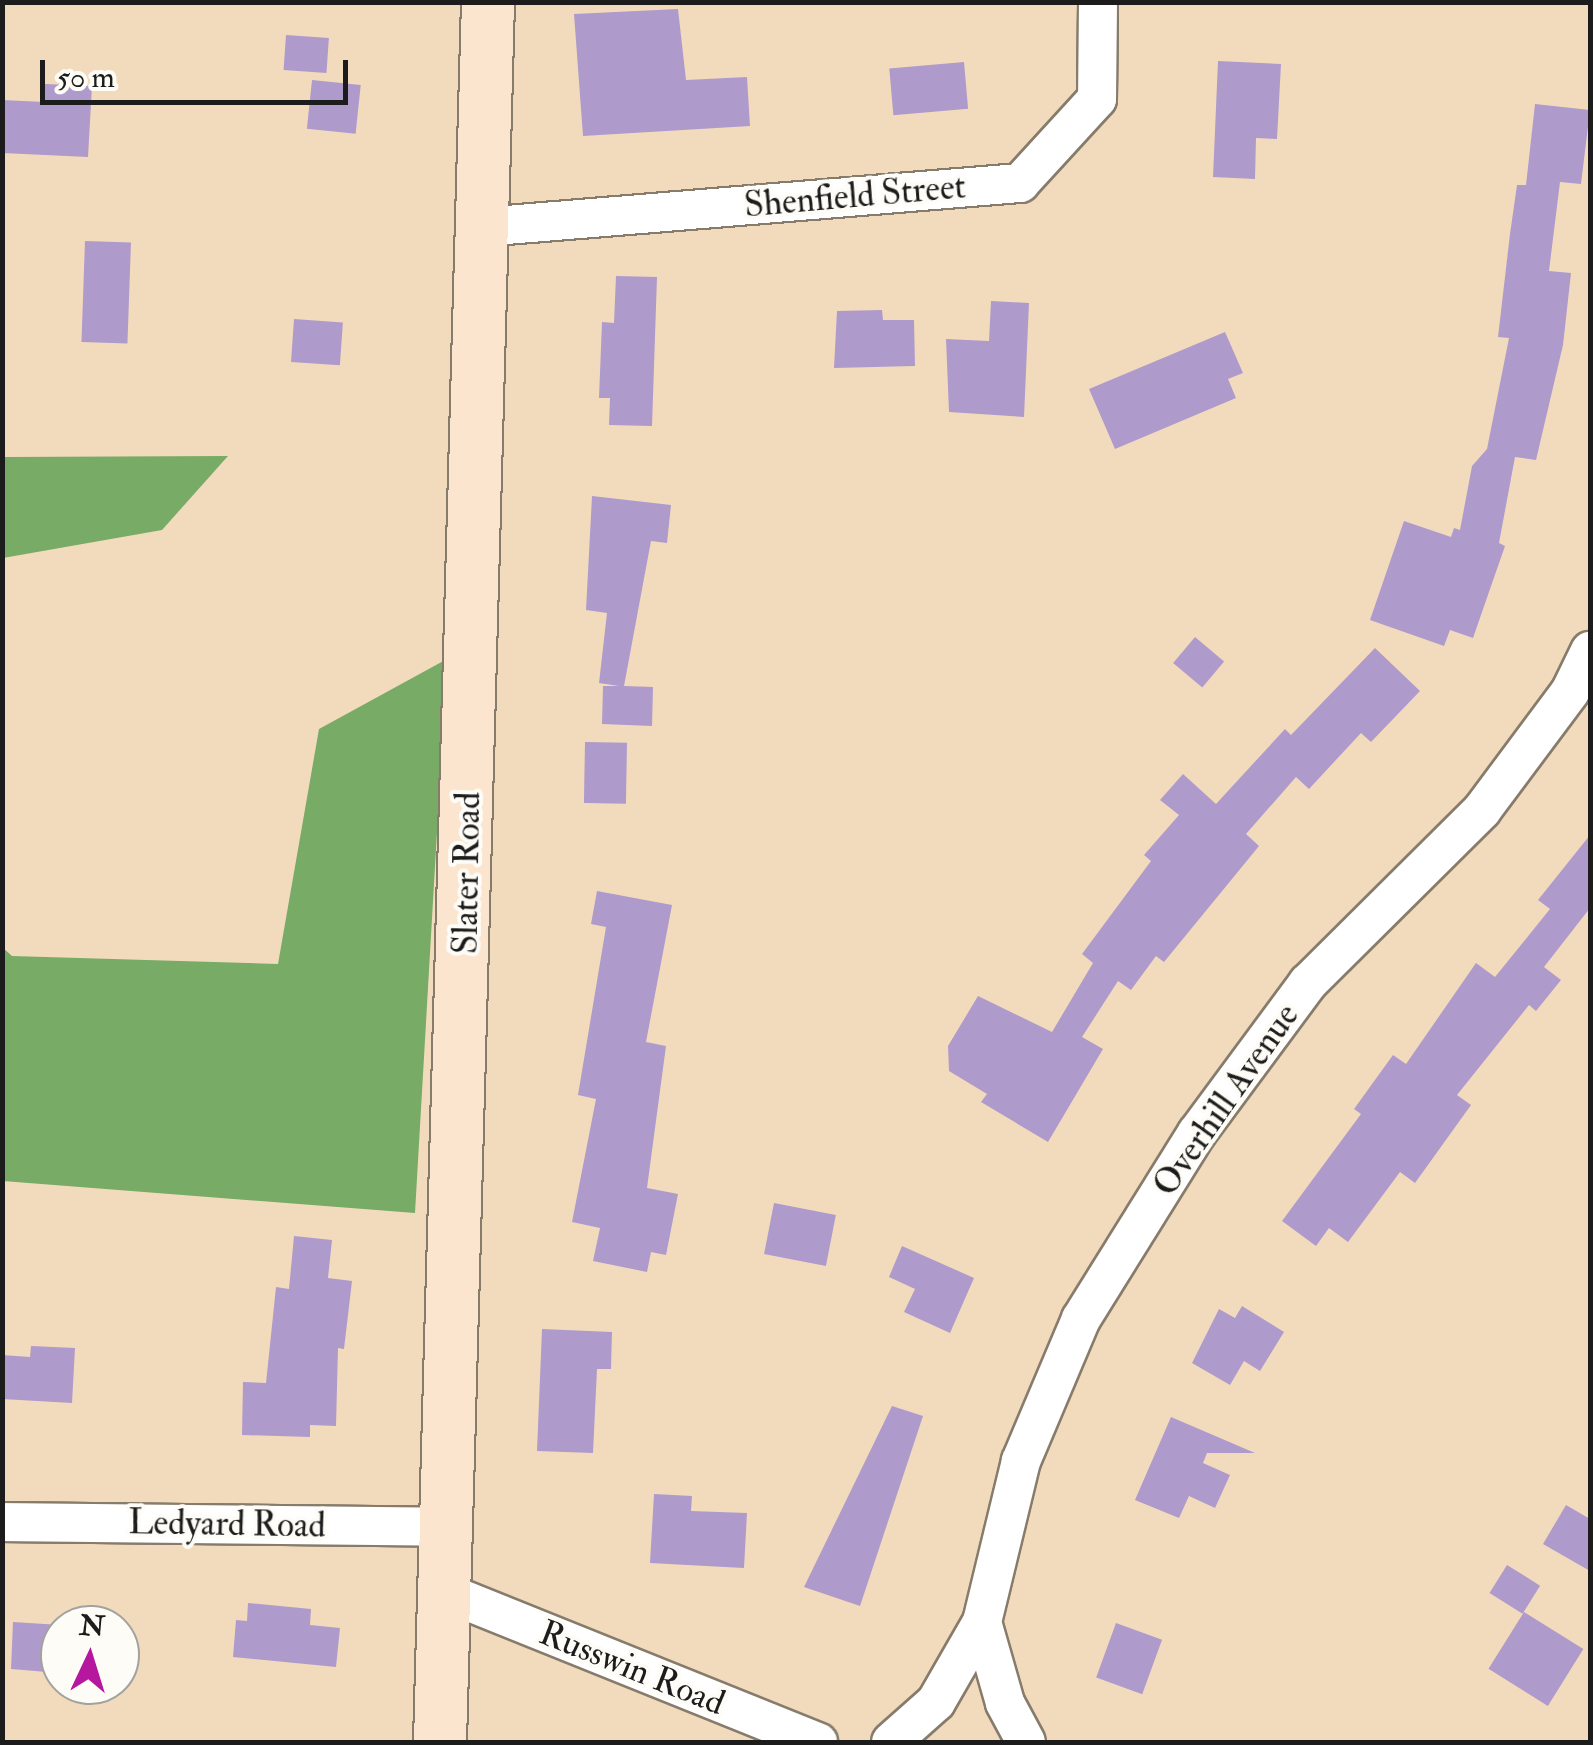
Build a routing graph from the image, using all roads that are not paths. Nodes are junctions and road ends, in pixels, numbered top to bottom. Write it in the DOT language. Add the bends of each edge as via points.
graph roads {
  1 [pos="488,2"];
  2 [pos="1098,2"];
  3 [pos="482,227"];
  4 [pos="1590,651"];
  5 [pos="2,1522"];
  6 [pos="451,1527"];
  7 [pos="447,1593"];
  8 [pos="982,1622"];
  9 [pos="440,1742"];
  10 [pos="818,1742"];
  11 [pos="891,1742"];
  12 [pos="1026,1742"];
  1 -- 3 [label="main road, Slater Road"];
  2 -- 3 [label="street, Shenfield Street" via="1097,98 1020,183"];
  3 -- 6 [label="main road, Slater Road"];
  4 -- 8 [label="street, Overhill Avenue" via="1570,692 1482,810 1308,983 1197,1133 1081,1319 1022,1461"];
  5 -- 6 [label="street, Ledyard Road"];
  6 -- 7 [label="main road, Slater Road"];
  7 -- 9 [label="main road, Slater Road"];
  7 -- 10 [label="street, Russwin Road"];
  8 -- 11 [label="street, Overhill Avenue" via="936,1702"];
  8 -- 12 [label="street" via="1006,1703"];
}
